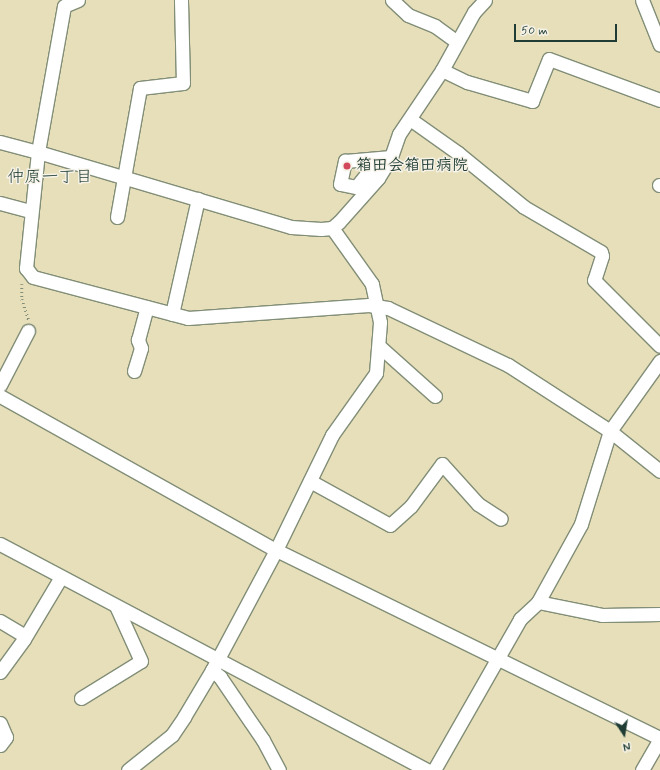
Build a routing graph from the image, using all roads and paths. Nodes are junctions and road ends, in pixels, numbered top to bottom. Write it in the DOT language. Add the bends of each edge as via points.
graph roads {
  1 [pos="78,0"];
  2 [pos="181,0"];
  3 [pos="392,0"];
  4 [pos="485,0"];
  5 [pos="642,0"];
  6 [pos="456,41"];
  7 [pos="660,45"];
  8 [pos="442,70"];
  9 [pos="660,100"];
  10 [pos="410,120"];
  11 [pos="0,142"];
  12 [pos="38,152"];
  13 [pos="125,178"];
  14 [pos="198,200"];
  15 [pos="0,203"];
  16 [pos="30,211"];
  17 [pos="117,217"];
  18 [pos="332,228"];
  19 [pos="30,273"];
  20 [pos="378,306"];
  21 [pos="147,307"];
  22 [pos="172,314"];
  23 [pos="28,331"];
  24 [pos="379,346"];
  25 [pos="660,346"];
  26 [pos="660,361"];
  27 [pos="134,371"];
  28 [pos="0,385"];
  29 [pos="0,396"];
  30 [pos="435,396"];
  31 [pos="610,431"];
  32 [pos="660,471"];
  33 [pos="310,481"];
  34 [pos="501,519"];
  35 [pos="0,544"];
  36 [pos="276,550"];
  37 [pos="62,577"];
  38 [pos="538,602"];
  39 [pos="116,606"];
  40 [pos="660,614"];
  41 [pos="0,621"];
  42 [pos="25,636"];
  43 [pos="497,658"];
  44 [pos="214,665"];
  45 [pos="0,672"];
  46 [pos="81,698"];
  47 [pos="0,723"];
  48 [pos="660,738"];
  49 [pos="0,745"];
  50 [pos="412,767"];
  51 [pos="277,769"];
  52 [pos="128,770"];
  53 [pos="427,770"];
  54 [pos="434,770"];
  55 [pos="642,770"];
  1 -- 12 [label="street" via="64,6"];
  2 -- 13 [label="street" via="183,84 140,88"];
  3 -- 6 [label="street" via="408,15 436,26"];
  4 -- 6 [label="street" via="474,12"];
  5 -- 7 [label="street"];
  6 -- 8 [label="street"];
  8 -- 9 [label="street" via="467,82 532,101 549,59"];
  8 -- 10 [label="street"];
  10 -- 18 [label="street" via="399,134 389,160 378,178"];
  10 -- 25 [label="street" via="458,153 524,208 601,252 594,280"];
  11 -- 12 [label="street"];
  12 -- 13 [label="street"];
  12 -- 16 [label="street"];
  13 -- 14 [label="street"];
  13 -- 17 [label="street"];
  14 -- 18 [label="street" via="291,227"];
  14 -- 22 [label="street"];
  15 -- 16 [label="street"];
  16 -- 19 [label="street" via="26,268"];
  18 -- 20 [label="street" via="372,284"];
  19 -- 21 [label="street" via="34,277"];
  19 -- 23 [label="path" via="22,279 21,288 31,326"];
  20 -- 22 [label="street" via="188,318"];
  20 -- 24 [label="street"];
  20 -- 31 [label="street" via="388,308 508,365"];
  21 -- 22 [label="street"];
  21 -- 27 [label="street" via="138,340 141,348"];
  23 -- 28 [label="street"];
  24 -- 30 [label="street"];
  24 -- 33 [label="street" via="376,373 332,435"];
  26 -- 31 [label="street"];
  29 -- 36 [label="street"];
  31 -- 32 [label="street"];
  31 -- 38 [label="street" via="581,524"];
  33 -- 34 [label="street" via="390,525 411,506 442,464 478,504"];
  33 -- 36 [label="street"];
  35 -- 37 [label="street"];
  36 -- 43 [label="street"];
  36 -- 44 [label="street"];
  37 -- 39 [label="street"];
  37 -- 42 [label="street"];
  38 -- 40 [label="street" via="602,615"];
  38 -- 43 [label="street" via="520,619"];
  39 -- 44 [label="street"];
  39 -- 46 [label="street" via="140,661"];
  41 -- 42 [label="street"];
  42 -- 45 [label="street"];
  43 -- 48 [label="street"];
  43 -- 54 [label="street"];
  44 -- 50 [label="street"];
  44 -- 51 [label="street"];
  44 -- 52 [label="street" via="172,735"];
  47 -- 49 [label="street" via="6,737"];
  48 -- 55 [label="street"];
  50 -- 53 [label="street"];
}
